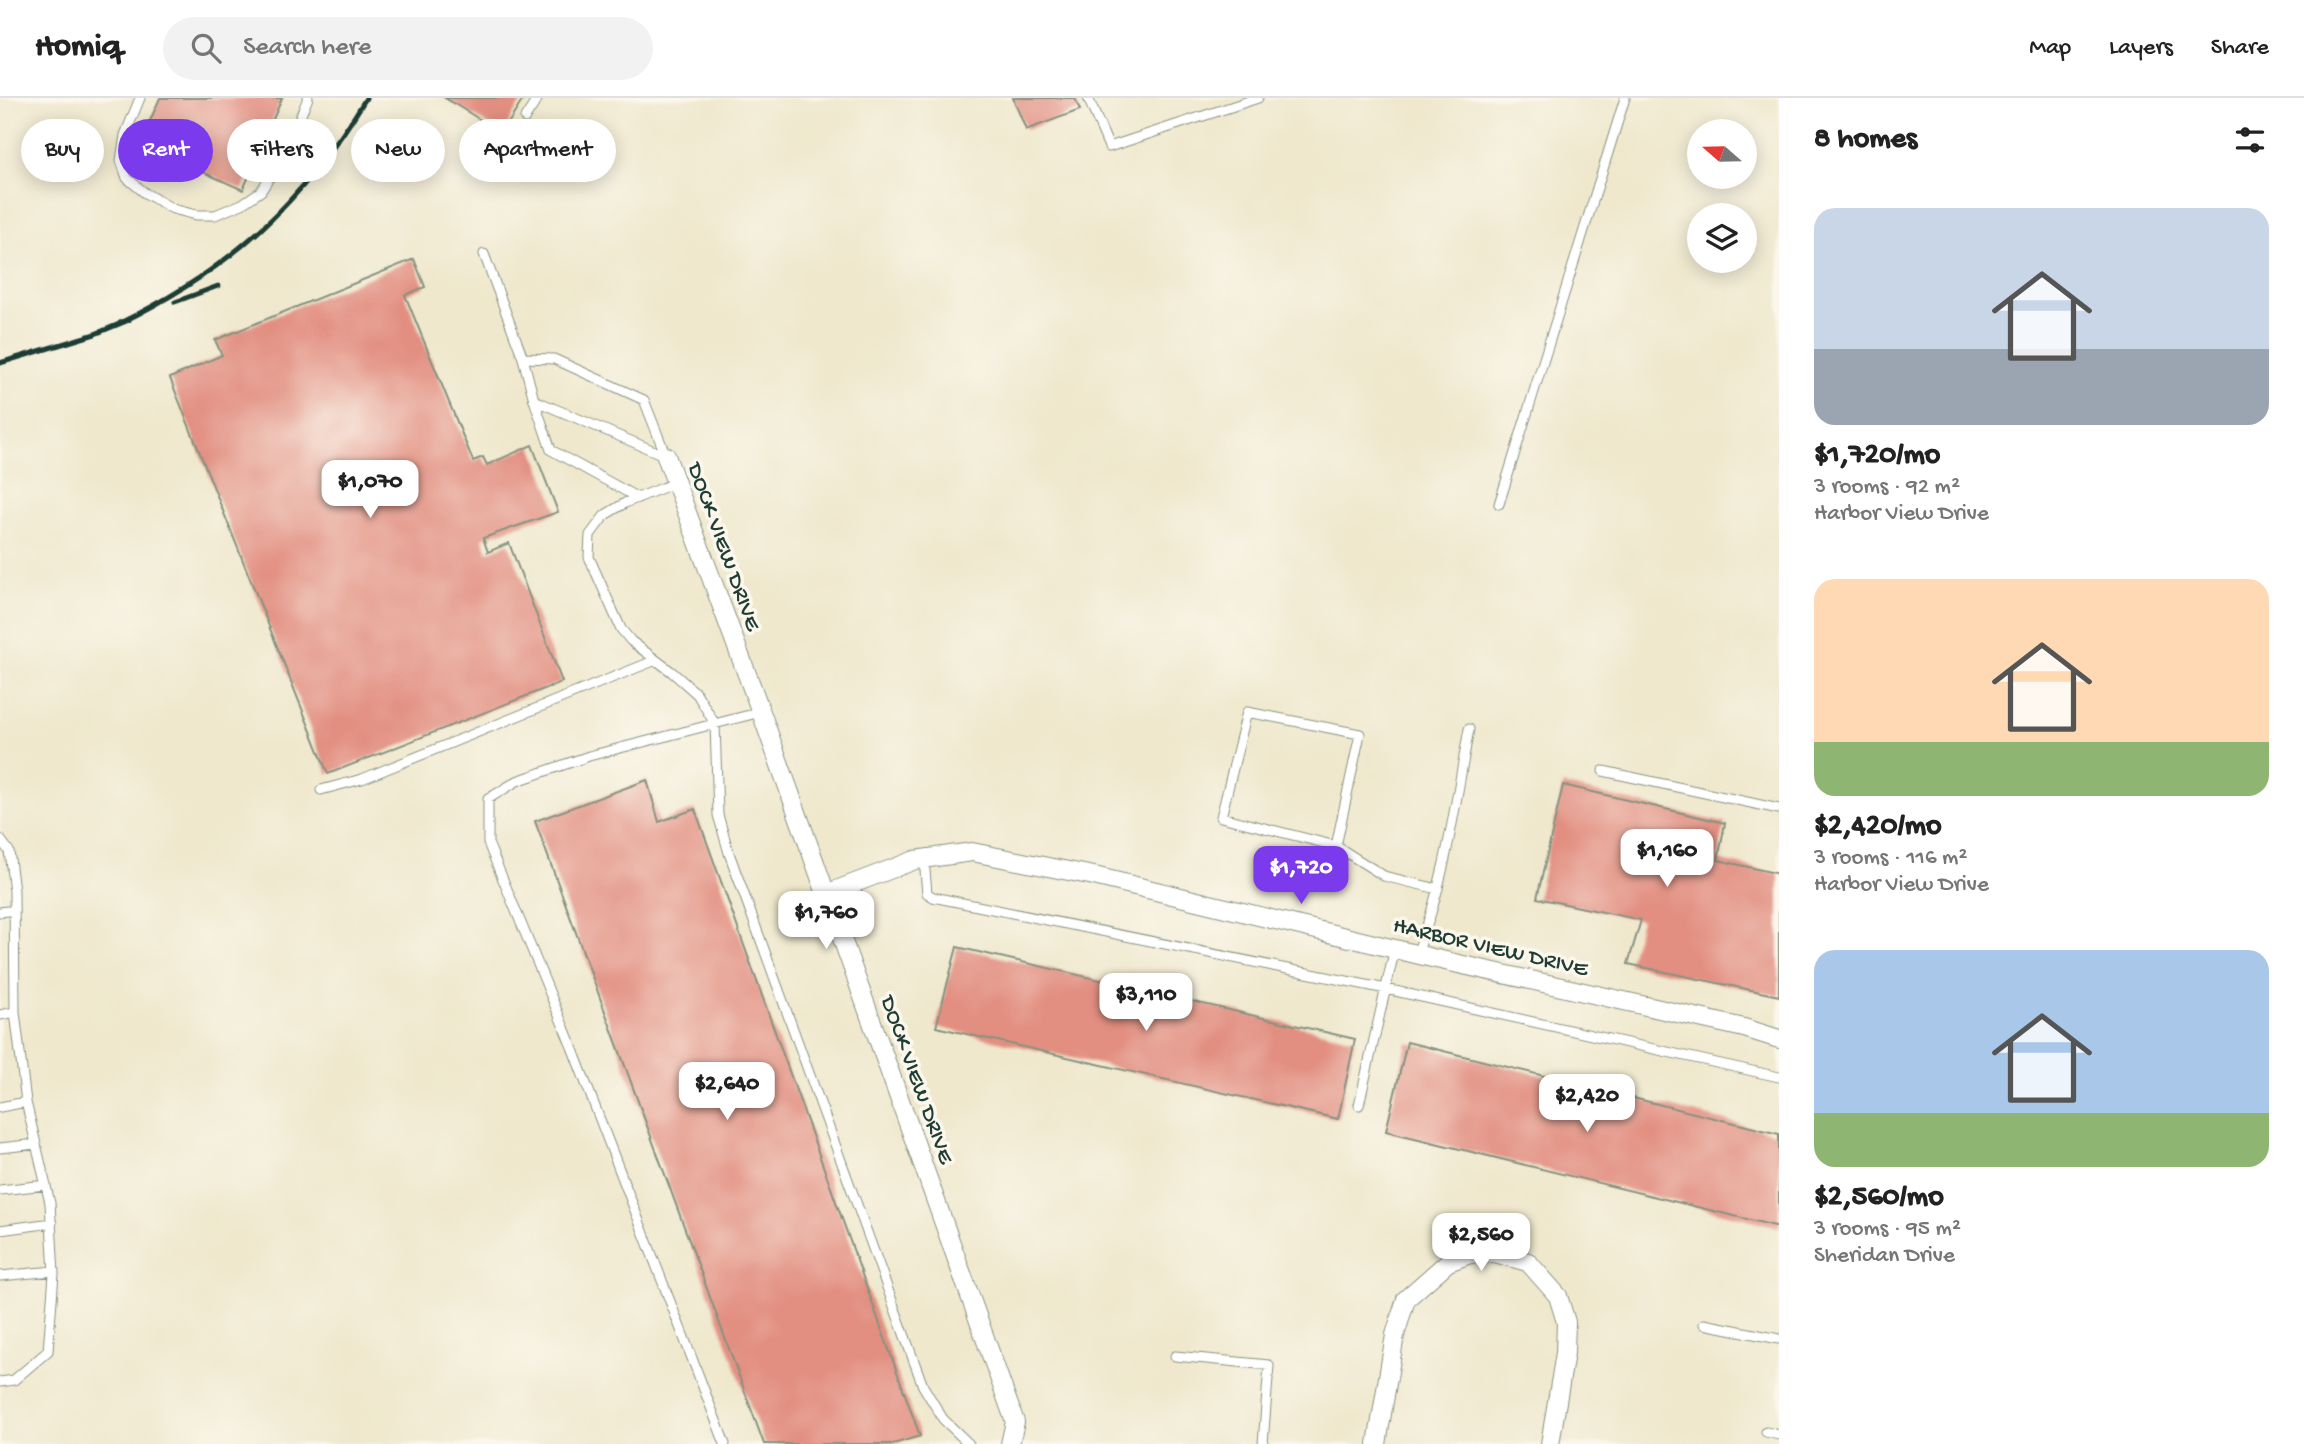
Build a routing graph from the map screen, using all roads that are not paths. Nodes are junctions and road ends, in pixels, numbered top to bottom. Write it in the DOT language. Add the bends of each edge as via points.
graph roads {
  1 [pos="140,98"];
  2 [pos="308,98"];
  3 [pos="538,98"];
  4 [pos="1088,98"];
  5 [pos="1258,98"];
  6 [pos="1625,98"];
  7 [pos="525,118"];
  8 [pos="484,254"];
  9 [pos="523,358"];
  10 [pos="534,400"];
  11 [pos="666,456"];
  12 [pos="677,482"];
  13 [pos="638,498"];
  14 [pos="1499,504"];
  15 [pos="656,660"];
  16 [pos="761,712"];
  17 [pos="715,724"];
  18 [pos="1469,729"];
  19 [pos="1604,771"];
  20 [pos="321,790"];
  21 [pos="1779,809"];
  22 [pos="0,839"];
  23 [pos="1336,846"];
  24 [pos="924,859"];
  25 [pos="1438,889"];
  26 [pos="827,894"];
  27 [pos="14,910"];
  28 [pos="0,912"];
  29 [pos="1395,948"];
  30 [pos="1418,954"];
  31 [pos="1386,989"];
  32 [pos="15,1012"];
  33 [pos="0,1015"];
  34 [pos="1779,1039"];
  35 [pos="1779,1077"];
  36 [pos="26,1102"];
  37 [pos="1359,1105"];
  38 [pos="0,1107"];
  39 [pos="36,1144"];
  40 [pos="0,1148"];
  41 [pos="46,1185"];
  42 [pos="0,1190"];
  43 [pos="52,1223"];
  44 [pos="0,1230"];
  45 [pos="54,1270"];
  46 [pos="0,1276"];
  47 [pos="1704,1324"];
  48 [pos="1779,1339"];
  49 [pos="1175,1356"];
  50 [pos="0,1382"];
  51 [pos="1766,1432"];
  52 [pos="1779,1435"];
  53 [pos="725,1444"];
  54 [pos="969,1444"];
  55 [pos="1010,1444"];
  56 [pos="1263,1444"];
  57 [pos="1377,1444"];
  58 [pos="1550,1444"];
  1 -- 2 [label="lane" via="125,135 121,160 127,178 173,209 215,215 261,191 286,151"];
  3 -- 7 [label="lane"];
  4 -- 5 [label="lane" via="1109,147"];
  6 -- 14 [label="lane"];
  8 -- 9 [label="lane"];
  9 -- 10 [label="lane"];
  9 -- 11 [label="lane" via="554,359 644,400"];
  10 -- 11 [label="lane"];
  10 -- 13 [label="lane" via="551,450"];
  11 -- 12 [label="street, DOCK VIEW DRIVE"];
  12 -- 13 [label="lane"];
  12 -- 16 [label="street, DOCK VIEW DRIVE"];
  13 -- 15 [label="lane" via="605,515 590,535 589,557 621,629"];
  15 -- 17 [label="lane" via="697,694"];
  15 -- 20 [label="lane" via="362,779"];
  16 -- 17 [label="lane"];
  16 -- 26 [label="street, DOCK VIEW DRIVE"];
  17 -- 53 [label="lane" via="589,755 517,781 488,799 488,843"];
  17 -- 54 [label="lane" via="718,815 729,853 923,1386 943,1419"];
  18 -- 25 [label="lane"];
  19 -- 21 [label="lane"];
  22 -- 27 [label="lane" via="9,851"];
  23 -- 23 [label="lane" via="1221,817 1247,712 1360,734"];
  23 -- 25 [label="lane" via="1384,876"];
  24 -- 26 [label="street, HARBOR VIEW DRIVE"];
  24 -- 29 [label="street, HARBOR VIEW DRIVE" via="972,852 1094,876"];
  24 -- 31 [label="lane" via="927,892 933,897"];
  25 -- 30 [label="lane"];
  26 -- 55 [label="street, DOCK VIEW DRIVE" via="1015,1422"];
  27 -- 28 [label="lane"];
  27 -- 32 [label="lane"];
  29 -- 30 [label="street, HARBOR VIEW DRIVE"];
  29 -- 31 [label="lane"];
  30 -- 34 [label="street, HARBOR VIEW DRIVE"];
  31 -- 35 [label="lane"];
  31 -- 37 [label="lane"];
  32 -- 33 [label="lane"];
  32 -- 36 [label="lane"];
  36 -- 38 [label="lane"];
  36 -- 39 [label="lane"];
  39 -- 40 [label="lane"];
  39 -- 41 [label="lane"];
  41 -- 42 [label="lane"];
  41 -- 43 [label="lane"];
  43 -- 44 [label="lane"];
  43 -- 45 [label="lane"];
  45 -- 46 [label="lane"];
  45 -- 50 [label="lane" via="48,1351 14,1380"];
  47 -- 48 [label="lane"];
  49 -- 56 [label="lane" via="1269,1364"];
  51 -- 52 [label="lane"];
  57 -- 58 [label="street" via="1395,1335 1406,1299 1448,1262 1469,1254 1495,1253 1528,1262 1558,1296 1566,1322"];
}
